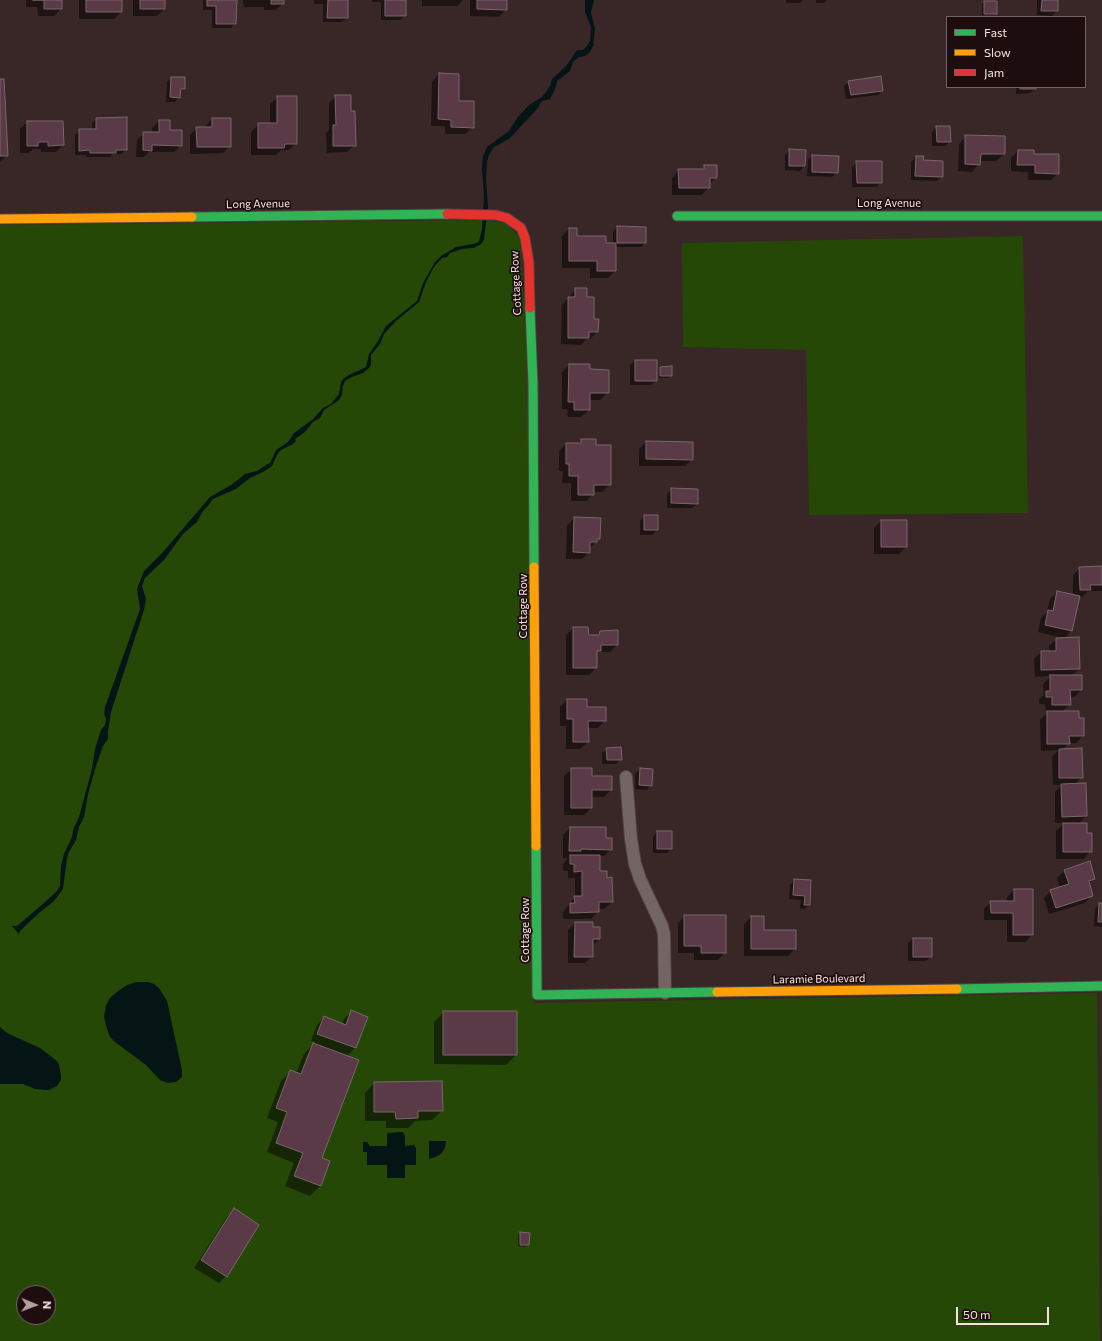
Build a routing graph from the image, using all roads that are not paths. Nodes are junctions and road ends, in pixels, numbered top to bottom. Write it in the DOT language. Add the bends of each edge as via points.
graph roads {
  1 [pos="677,216"];
  2 [pos="1102,216"];
  3 [pos="0,219"];
  4 [pos="514,222"];
  5 [pos="626,777"];
  6 [pos="1102,986"];
  7 [pos="665,993"];
  8 [pos="537,995"];
  1 -- 2 [label="street, Long Avenue"];
  3 -- 4 [label="street, Long Avenue" via="477,214 496,215"];
  4 -- 8 [label="street, Cottage Row" via="523,232 528,253 533,384"];
  5 -- 7 [label="street" via="635,864 663,930"];
  6 -- 7 [label="street, Laramie Boulevard"];
  7 -- 8 [label="street, Laramie Boulevard"];
}
